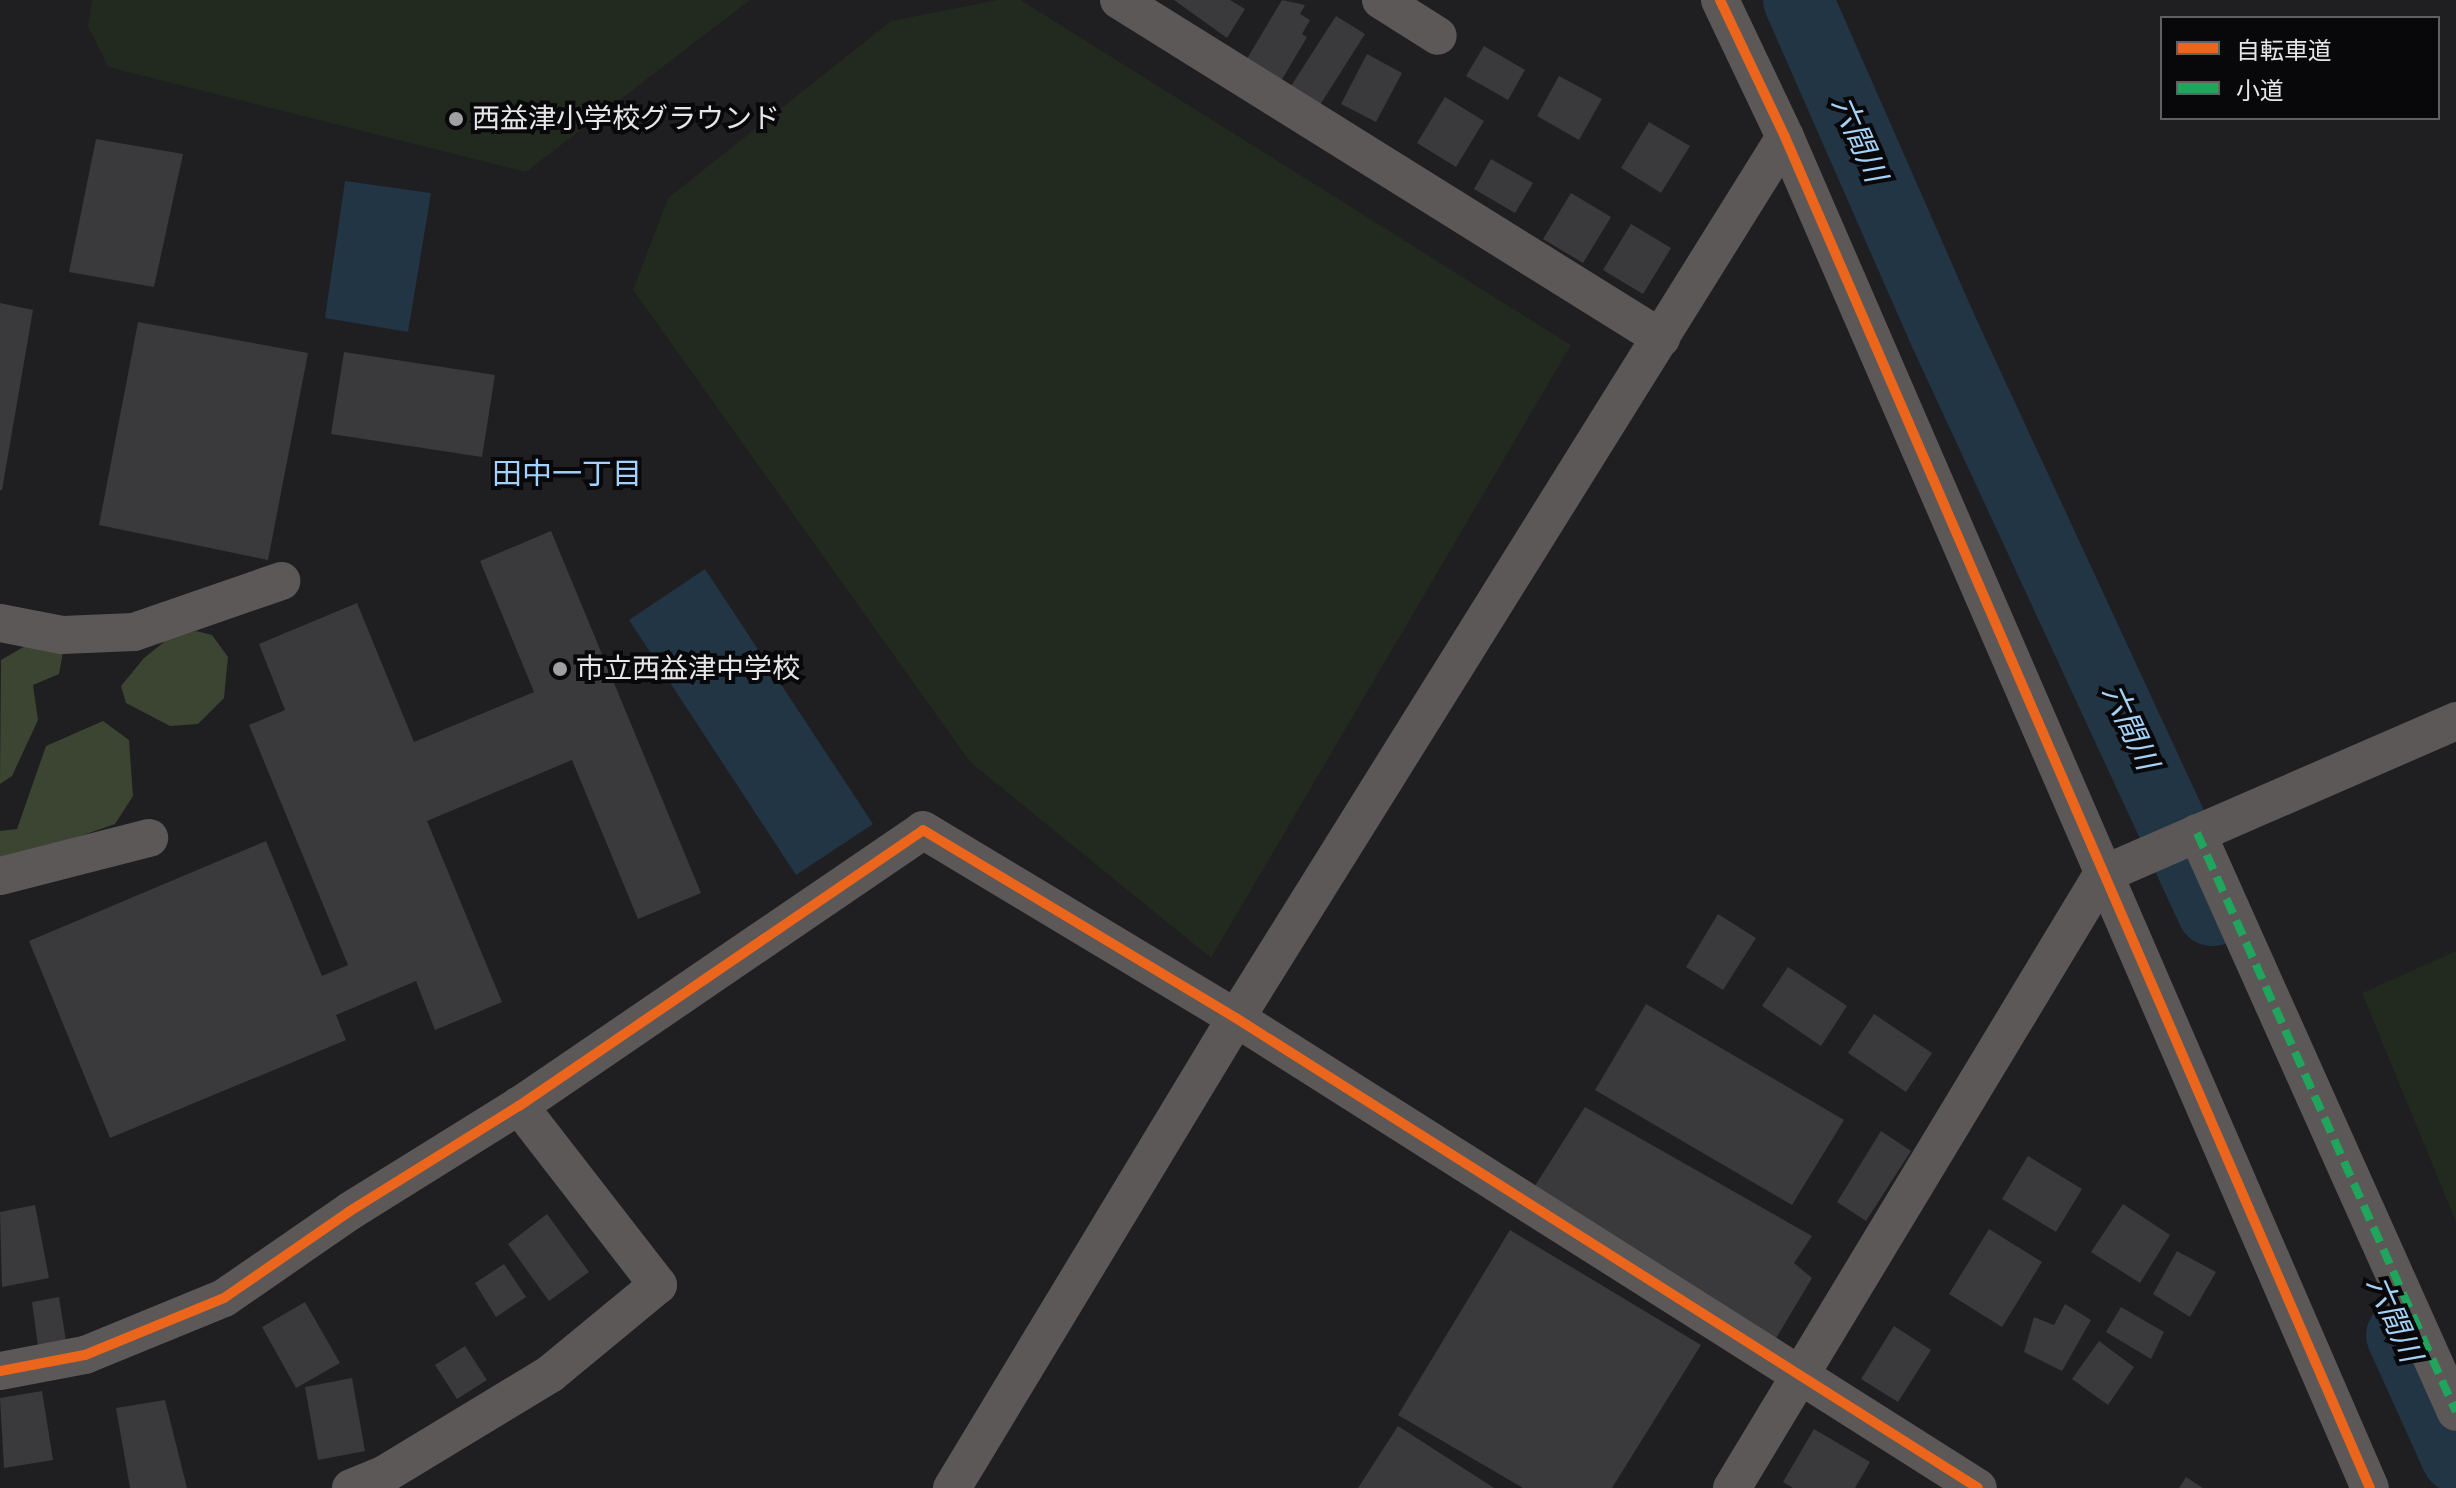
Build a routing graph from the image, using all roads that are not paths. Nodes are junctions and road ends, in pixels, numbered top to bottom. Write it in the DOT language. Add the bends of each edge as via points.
graph roads {
  1 [pos="1119,0"];
  2 [pos="1381,0"];
  3 [pos="1720,0"];
  4 [pos="1438,36"];
  5 [pos="1785,137"];
  6 [pos="1661,338"];
  7 [pos="281,581"];
  8 [pos="0,623"];
  9 [pos="2456,721"];
  10 [pos="2197,833"];
  11 [pos="149,838"];
  12 [pos="2110,872"];
  13 [pos="0,876"];
  14 [pos="1236,1018"];
  15 [pos="519,1106"];
  16 [pos="0,1371"];
  17 [pos="1799,1377"];
  18 [pos="2456,1412"];
  19 [pos="375,1483"];
  20 [pos="952,1488"];
  21 [pos="1732,1488"];
  22 [pos="1978,1488"];
  23 [pos="2370,1488"];
  1 -- 6 [label="street"];
  2 -- 4 [label="street"];
  3 -- 5 [label="street"];
  5 -- 6 [label="street"];
  5 -- 12 [label="street"];
  6 -- 14 [label="street"];
  7 -- 8 [label="street" via="134,632 62,635"];
  9 -- 10 [label="street"];
  10 -- 12 [label="street"];
  10 -- 18 [label="street"];
  11 -- 13 [label="street"];
  12 -- 17 [label="street"];
  12 -- 23 [label="street"];
  14 -- 15 [label="street" via="923,830"];
  14 -- 17 [label="street"];
  14 -- 20 [label="street"];
  15 -- 16 [label="street" via="350,1211 224,1298 85,1355"];
  15 -- 19 [label="street" via="658,1285 550,1374"];
  17 -- 21 [label="street"];
  17 -- 22 [label="street"];
}
